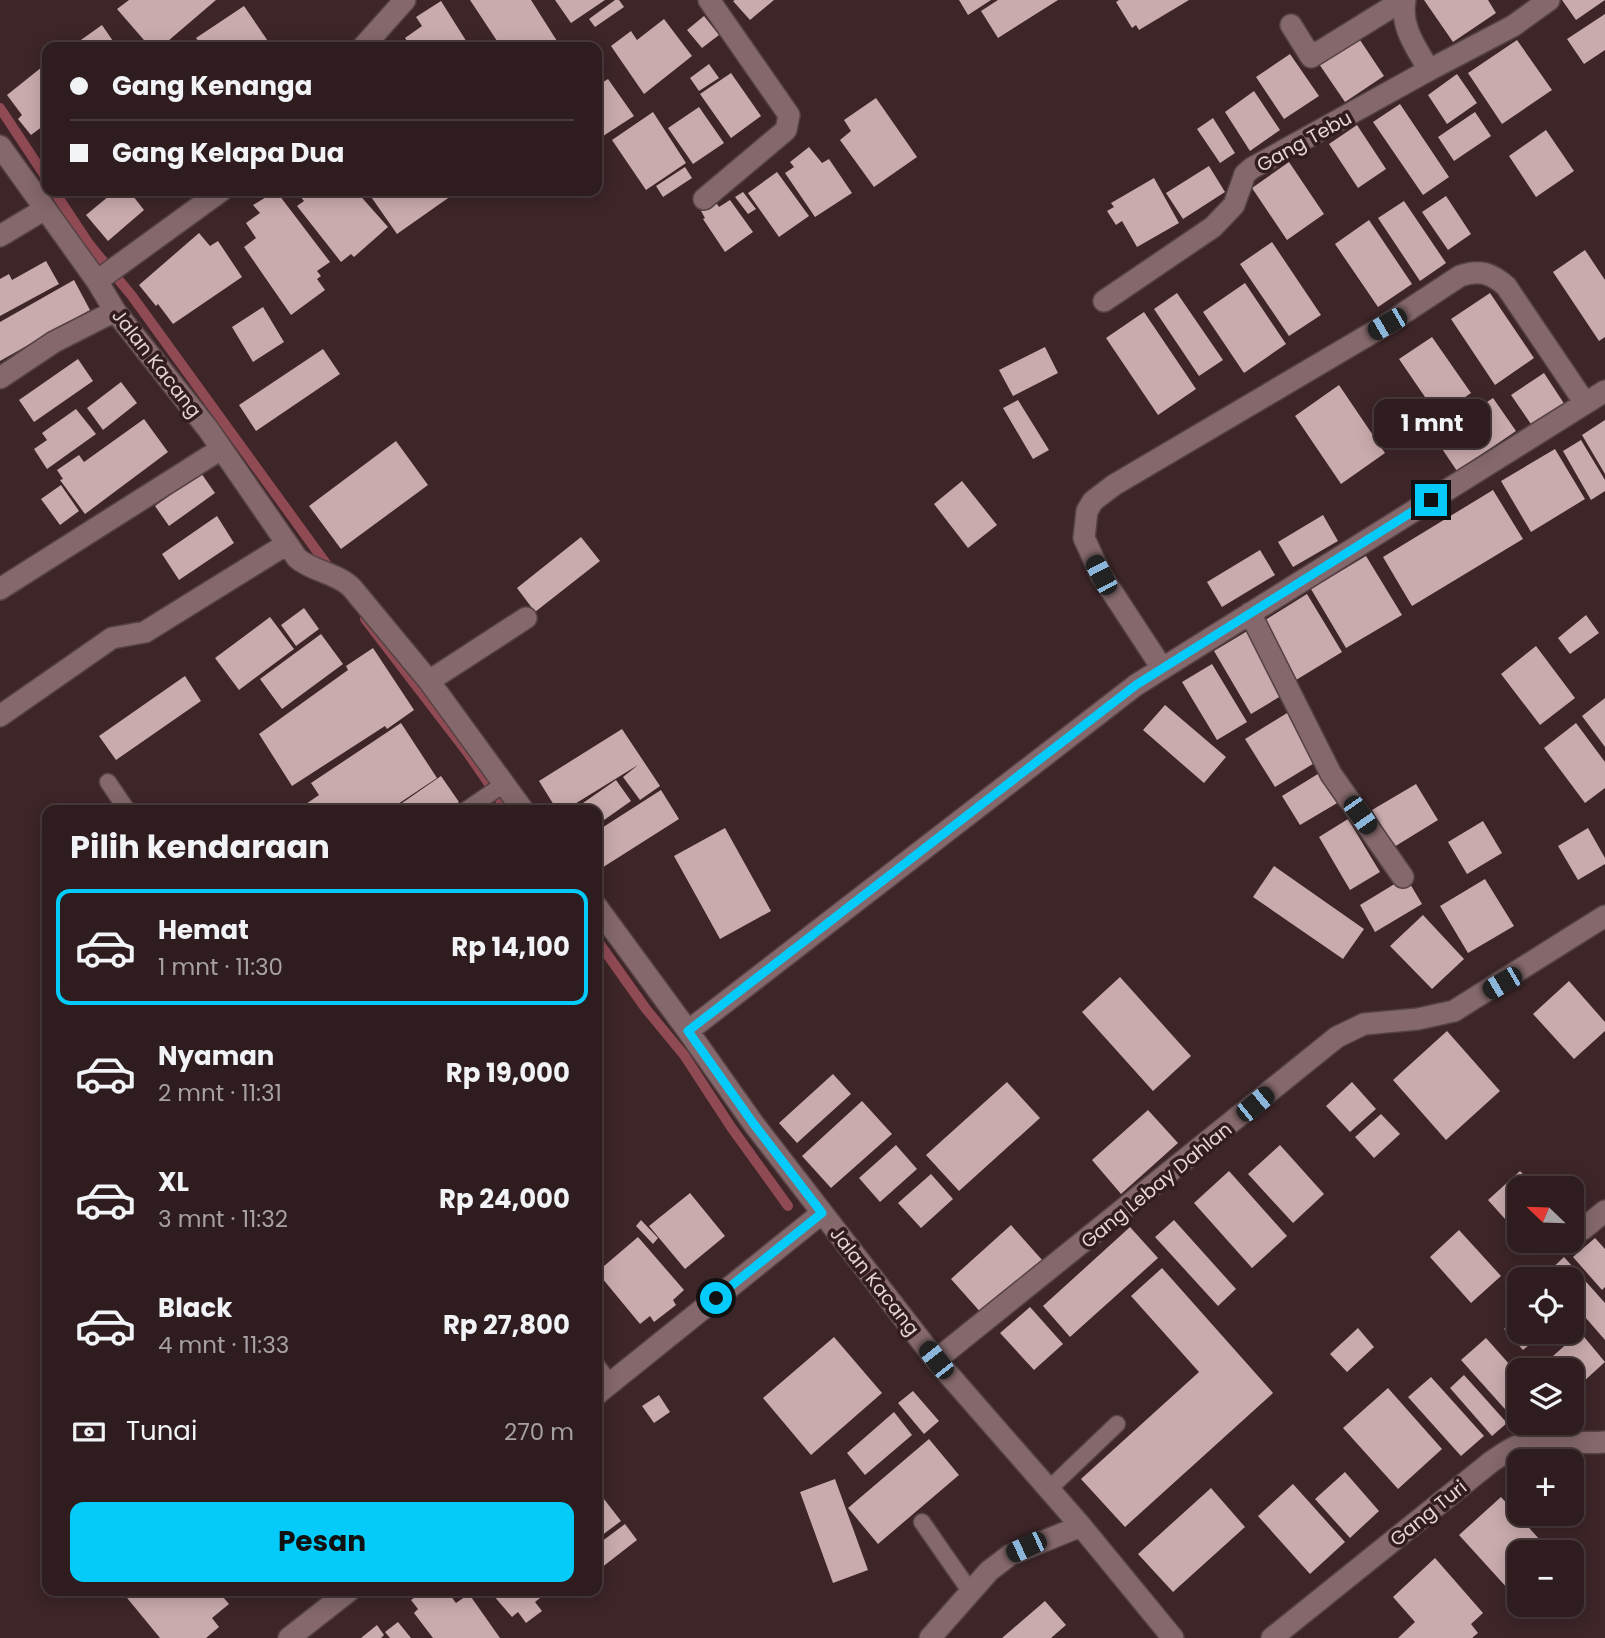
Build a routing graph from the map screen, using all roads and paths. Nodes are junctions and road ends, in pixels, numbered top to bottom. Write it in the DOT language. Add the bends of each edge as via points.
graph roads {
  1 [pos="405,0"];
  2 [pos="709,0"];
  3 [pos="1404,0"];
  4 [pos="1549,0"];
  5 [pos="1291,25"];
  6 [pos="367,42"];
  7 [pos="1429,70"];
  8 [pos="0,146"];
  9 [pos="214,196"];
  10 [pos="704,199"];
  11 [pos="45,209"];
  12 [pos="0,236"];
  13 [pos="102,277"];
  14 [pos="1104,301"];
  15 [pos="115,311"];
  16 [pos="0,378"];
  17 [pos="1605,391"];
  18 [pos="1586,403"];
  19 [pos="222,449"];
  20 [pos="287,544"];
  21 [pos="0,589"];
  22 [pos="1250,613"];
  23 [pos="526,618"];
  24 [pos="1162,667"];
  25 [pos="429,681"];
  26 [pos="0,716"];
  27 [pos="108,782"];
  28 [pos="499,788"];
  29 [pos="124,805"];
  30 [pos="474,805"];
  31 [pos="518,805"];
  32 [pos="1403,877"];
  33 [pos="602,914"];
  34 [pos="1605,916"];
  35 [pos="688,1031"];
  36 [pos="1605,1211"];
  37 [pos="822,1213"];
  38 [pos="1584,1228"];
  39 [pos="936,1360"];
  40 [pos="603,1389"];
  41 [pos="1117,1424"];
  42 [pos="1605,1442"];
  43 [pos="1049,1489"];
  44 [pos="922,1522"];
  45 [pos="1081,1526"];
  46 [pos="970,1591"];
  47 [pos="343,1596"];
  48 [pos="289,1638"];
  49 [pos="930,1638"];
  50 [pos="1173,1638"];
  51 [pos="1272,1638"];
  1 -- 6 [label="street"];
  2 -- 10 [label="street" via="789,115 786,130"];
  3 -- 5 [label="street" via="1311,57"];
  3 -- 7 [label="street" via="1402,15"];
  4 -- 7 [label="street, Gang Tebu" via="1513,26"];
  7 -- 14 [label="street, Gang Tebu" via="1252,168 1245,174 1234,205 1213,227"];
  8 -- 11 [label="street, Jalan Kacang"];
  9 -- 13 [label="street"];
  11 -- 12 [label="street"];
  11 -- 13 [label="street, Jalan Kacang"];
  13 -- 15 [label="street, Jalan Kacang"];
  15 -- 16 [label="street" via="54,342"];
  15 -- 19 [label="street, Jalan Kacang"];
  17 -- 18 [label="street"];
  18 -- 22 [label="street"];
  18 -- 24 [label="street" via="1506,286 1495,276 1472,272 1114,485 1087,511 1084,538 1101,575"];
  19 -- 20 [label="street, Jalan Kacang"];
  19 -- 21 [label="street"];
  20 -- 25 [label="street, Jalan Kacang" via="306,566 352,588"];
  20 -- 26 [label="street" via="145,632 112,638"];
  22 -- 24 [label="street"];
  22 -- 32 [label="street" via="1331,774"];
  23 -- 25 [label="street"];
  24 -- 35 [label="street"];
  25 -- 28 [label="street"];
  27 -- 29 [label="lane"];
  28 -- 30 [label="lane"];
  28 -- 31 [label="street"];
  33 -- 35 [label="street, Jalan Kacang"];
  34 -- 39 [label="street, Gang Lebay Dahlan" via="1454,1011 1364,1024 1337,1037"];
  35 -- 37 [label="street, Jalan Kacang"];
  36 -- 38 [label="street"];
  37 -- 39 [label="street, Jalan Kacang"];
  37 -- 40 [label="street"];
  39 -- 43 [label="street, Jalan Kacang"];
  41 -- 43 [label="lane"];
  42 -- 51 [label="street, Gang Turi" via="1518,1445"];
  43 -- 45 [label="street, Jalan Kacang"];
  44 -- 46 [label="lane"];
  45 -- 46 [label="street" via="1010,1555"];
  45 -- 50 [label="street, Jalan Kacang"];
  46 -- 49 [label="street"];
  47 -- 48 [label="street"];
}
